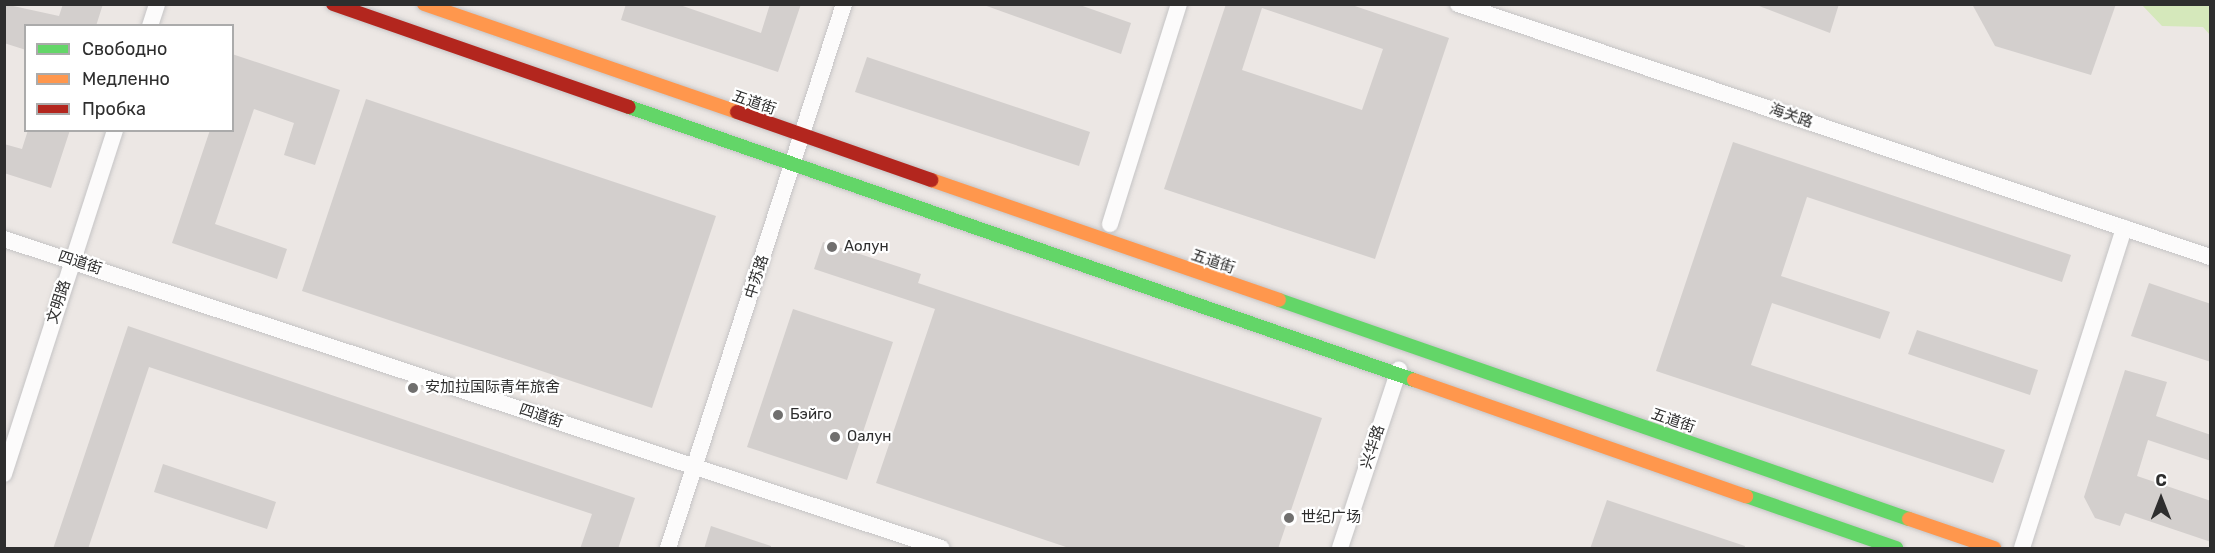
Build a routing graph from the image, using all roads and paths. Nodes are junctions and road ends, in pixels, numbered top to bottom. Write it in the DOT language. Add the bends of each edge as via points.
graph roads {
  1 [pos="157,4"];
  2 [pos="333,4"];
  3 [pos="424,4"];
  4 [pos="844,4"];
  5 [pos="1179,4"];
  6 [pos="1458,4"];
  7 [pos="151,24"];
  8 [pos="114,132"];
  9 [pos="802,138"];
  10 [pos="792,168"];
  11 [pos="1110,224"];
  12 [pos="2124,228"];
  13 [pos="4,239"];
  14 [pos="2211,257"];
  15 [pos="72,261"];
  16 [pos="1408,347"];
  17 [pos="1397,377"];
  18 [pos="695,467"];
  19 [pos="4,474"];
  20 [pos="668,549"];
  21 [pos="941,549"];
  22 [pos="1340,549"];
  23 [pos="1896,549"];
  24 [pos="1994,549"];
  25 [pos="2022,549"];
  1 -- 7 [label="street"];
  2 -- 10 [label="highway"];
  3 -- 9 [label="highway, 五道街"];
  4 -- 9 [label="street, 中苏路"];
  5 -- 11 [label="street"];
  6 -- 12 [label="street, 海关路"];
  8 -- 15 [label="street, 文明路"];
  9 -- 10 [label="street, 中苏路"];
  9 -- 16 [label="highway, 五道街"];
  10 -- 17 [label="highway"];
  10 -- 18 [label="street, 中苏路"];
  12 -- 14 [label="street, 海关路"];
  12 -- 25 [label="street"];
  13 -- 15 [label="street, 四道街"];
  15 -- 18 [label="street, 四道街"];
  15 -- 19 [label="street, 文明路"];
  16 -- 17 [label="street, 兴华路"];
  16 -- 24 [label="highway, 五道街"];
  17 -- 22 [label="street, 兴华路"];
  17 -- 23 [label="highway"];
  18 -- 20 [label="street, 中苏路"];
  18 -- 21 [label="street, 四道街"];
}
